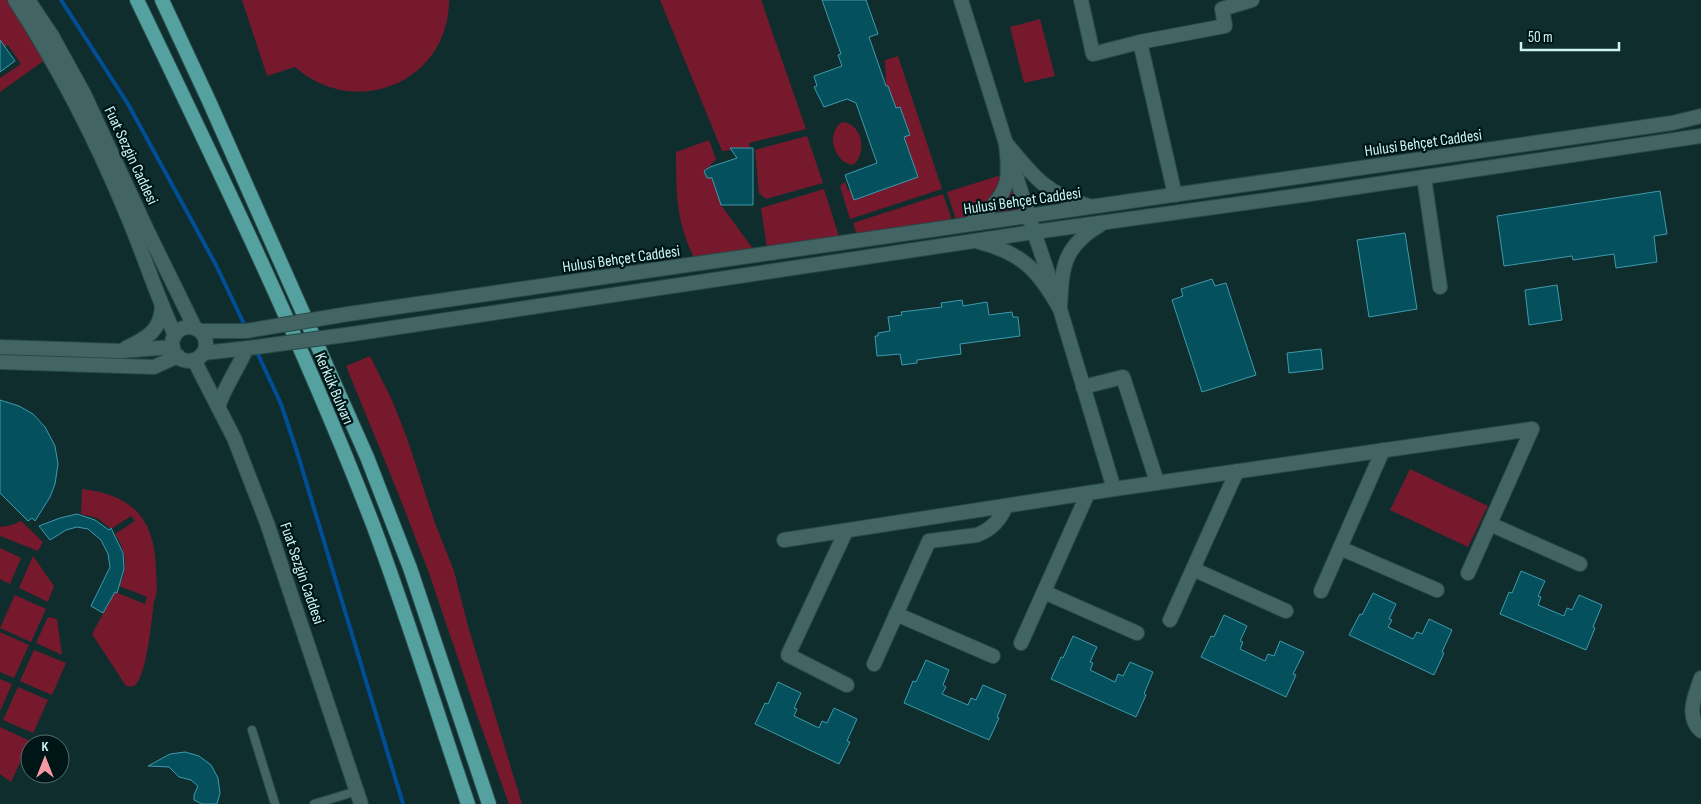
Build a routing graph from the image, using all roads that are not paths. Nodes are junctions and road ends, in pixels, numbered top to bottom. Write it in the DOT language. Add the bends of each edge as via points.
graph roads {
  1 [pos="15,0"];
  2 [pos="28,0"];
  3 [pos="137,0"];
  4 [pos="162,0"];
  5 [pos="961,0"];
  6 [pos="1081,0"];
  7 [pos="1252,0"];
  8 [pos="1140,42"];
  9 [pos="1701,116"];
  10 [pos="1701,136"];
  11 [pos="1006,143"];
  12 [pos="1424,177"];
  13 [pos="1175,195"];
  14 [pos="1094,207"];
  15 [pos="1029,217"];
  16 [pos="1104,223"];
  17 [pos="962,226"];
  18 [pos="1034,232"];
  19 [pos="976,241"];
  20 [pos="1440,287"];
  21 [pos="162,305"];
  22 [pos="1060,309"];
  23 [pos="198,330"];
  24 [pos="174,342"];
  25 [pos="0,347"];
  26 [pos="248,348"];
  27 [pos="120,351"];
  28 [pos="199,356"];
  29 [pos="0,362"];
  30 [pos="1082,387"];
  31 [pos="218,407"];
  32 [pos="1383,450"];
  33 [pos="1238,471"];
  34 [pos="1157,482"];
  35 [pos="1114,489"];
  36 [pos="1088,493"];
  37 [pos="1006,506"];
  38 [pos="1490,524"];
  39 [pos="846,531"];
  40 [pos="784,540"];
  41 [pos="1340,548"];
  42 [pos="1580,564"];
  43 [pos="1193,569"];
  44 [pos="1468,573"];
  45 [pos="1437,590"];
  46 [pos="1321,591"];
  47 [pos="1044,592"];
  48 [pos="1286,610"];
  49 [pos="896,614"];
  50 [pos="1170,620"];
  51 [pos="1137,632"];
  52 [pos="1021,643"];
  53 [pos="993,656"];
  54 [pos="874,664"];
  55 [pos="1701,678"];
  56 [pos="847,686"];
  57 [pos="252,730"];
  58 [pos="1701,731"];
  59 [pos="359,798"];
  60 [pos="275,804"];
  61 [pos="314,804"];
  62 [pos="468,804"];
  63 [pos="489,804"];
  1 -- 21 [label="street, Fuat Sezgin Caddesi" via="83,119"];
  2 -- 23 [label="street, Fuat Sezgin Caddesi" via="84,94"];
  3 -- 62 [label="main road, Kerkük Bulvarı" via="260,261 357,485"];
  4 -- 63 [label="main road, Kerkük Bulvarı" via="367,457 410,568"];
  5 -- 11 [label="street"];
  6 -- 8 [label="street" via="1093,54"];
  7 -- 8 [label="street" via="1222,9 1225,26"];
  8 -- 13 [label="street"];
  9 -- 13 [label="street, Hulusi Behçet Caddesi"];
  10 -- 12 [label="street, Hulusi Behçet Caddesi"];
  11 -- 14 [label="street" via="1041,184 1072,201"];
  11 -- 15 [label="street"];
  11 -- 17 [label="street" via="1007,178 1001,194 982,215"];
  12 -- 16 [label="street, Hulusi Behçet Caddesi"];
  12 -- 20 [label="street"];
  13 -- 14 [label="street, Hulusi Behçet Caddesi"];
  14 -- 15 [label="street, Hulusi Behçet Caddesi"];
  15 -- 17 [label="street, Hulusi Behçet Caddesi"];
  15 -- 18 [label="street"];
  16 -- 18 [label="street, Hulusi Behçet Caddesi"];
  16 -- 22 [label="street" via="1080,240 1068,255 1062,270"];
  17 -- 23 [label="street, Hulusi Behçet Caddesi, bridge" via="246,331"];
  18 -- 19 [label="street, Hulusi Behçet Caddesi"];
  18 -- 22 [label="street"];
  19 -- 22 [label="street" via="1008,252 1028,265 1040,277"];
  19 -- 26 [label="street, Hulusi Behçet Caddesi, bridge"];
  21 -- 24 [label="street, Fuat Sezgin Caddesi"];
  21 -- 27 [label="street" via="161,318 154,331"];
  22 -- 30 [label="street"];
  23 -- 24 [label="street" via="184,328"];
  23 -- 28 [label="street" via="206,342"];
  24 -- 27 [label="street"];
  24 -- 28 [label="street" via="189,361"];
  24 -- 29 [label="street" via="154,367"];
  25 -- 27 [label="street"];
  26 -- 28 [label="street, Hulusi Behçet Caddesi"];
  26 -- 31 [label="street"];
  28 -- 31 [label="street, Fuat Sezgin Caddesi"];
  30 -- 34 [label="street" via="1123,377"];
  30 -- 35 [label="street"];
  31 -- 59 [label="street, Fuat Sezgin Caddesi" via="268,522"];
  32 -- 33 [label="street"];
  32 -- 38 [label="street" via="1532,429"];
  32 -- 41 [label="street"];
  33 -- 34 [label="street"];
  33 -- 43 [label="street"];
  34 -- 35 [label="street"];
  35 -- 36 [label="street"];
  36 -- 37 [label="street"];
  36 -- 47 [label="street"];
  37 -- 39 [label="street"];
  37 -- 49 [label="street" via="999,520 983,533 928,541"];
  38 -- 42 [label="street"];
  38 -- 44 [label="street"];
  39 -- 40 [label="street"];
  39 -- 56 [label="street" via="788,655"];
  41 -- 45 [label="street"];
  41 -- 46 [label="street"];
  43 -- 48 [label="street"];
  43 -- 50 [label="street"];
  47 -- 51 [label="street"];
  47 -- 52 [label="street"];
  49 -- 53 [label="street"];
  49 -- 54 [label="street"];
  55 -- 58 [label="street" via="1692,712 1694,723"];
  57 -- 60 [label="lane"];
  59 -- 61 [label="lane"];
}
